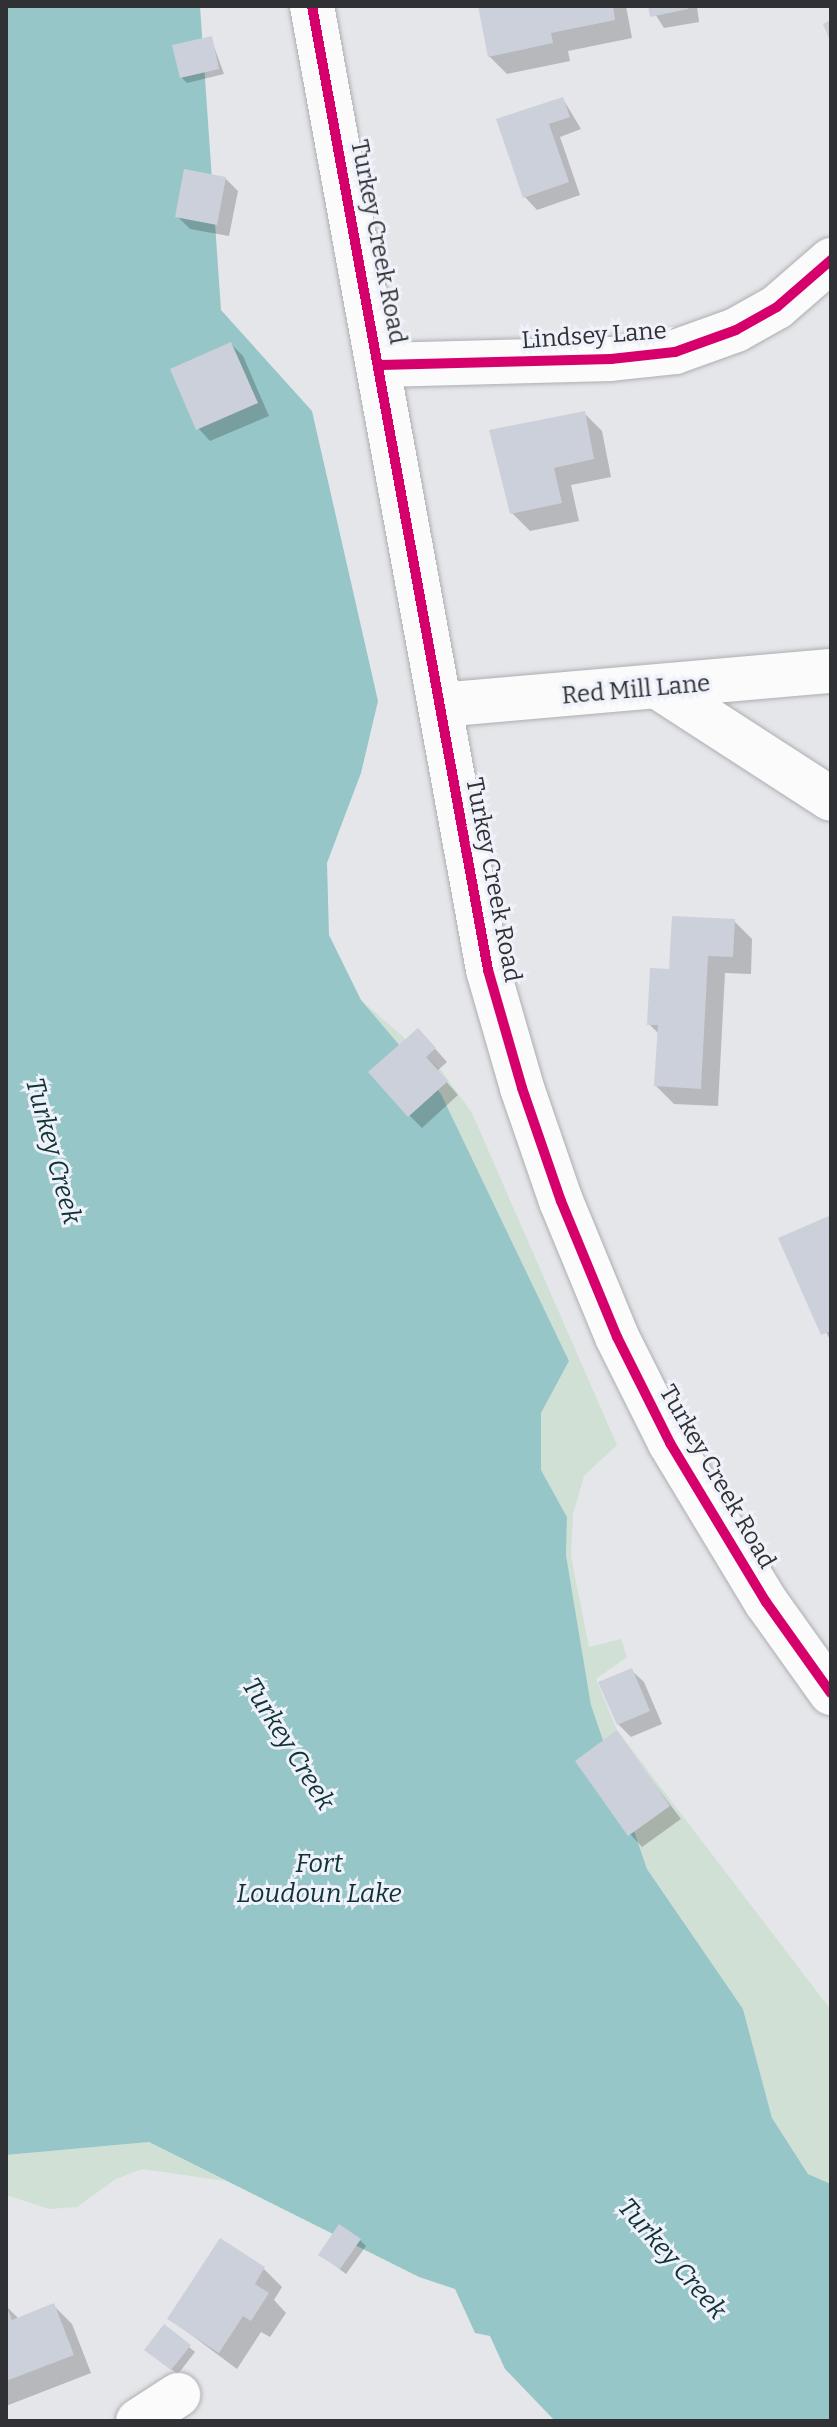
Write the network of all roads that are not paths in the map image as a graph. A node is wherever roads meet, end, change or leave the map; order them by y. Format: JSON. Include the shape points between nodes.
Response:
{"nodes":[{"id":1,"x":312,"y":6,"type":"edge"},
{"id":2,"x":831,"y":260,"type":"edge"},
{"id":3,"x":381,"y":365,"type":"junction"},
{"id":4,"x":831,"y":671,"type":"edge"},
{"id":5,"x":661,"y":689,"type":"junction"},
{"id":6,"x":440,"y":705,"type":"junction"},
{"id":7,"x":831,"y":799,"type":"edge"},
{"id":8,"x":831,"y":1693,"type":"edge"},
{"id":9,"x":178,"y":2395,"type":"dead end"},
{"id":10,"x":138,"y":2421,"type":"edge"}],
"edges":[{"from":1,"to":3,"type":"street","name":"Turkey Creek Road"},
{"from":2,"to":3,"type":"street","name":"Lindsey Lane","via":[[777,307],[736,330],[675,352],[611,359]]},
{"from":3,"to":6,"type":"street","name":"Turkey Creek Road"},
{"from":4,"to":5,"type":"street","name":"Red Mill Lane"},
{"from":5,"to":6,"type":"street","name":"Red Mill Lane"},
{"from":5,"to":7,"type":"street"},
{"from":6,"to":8,"type":"street","name":"Turkey Creek Road","via":[[488,970],[561,1201],[617,1337],[670,1443],[766,1602]]},
{"from":9,"to":10,"type":"street"}]}
